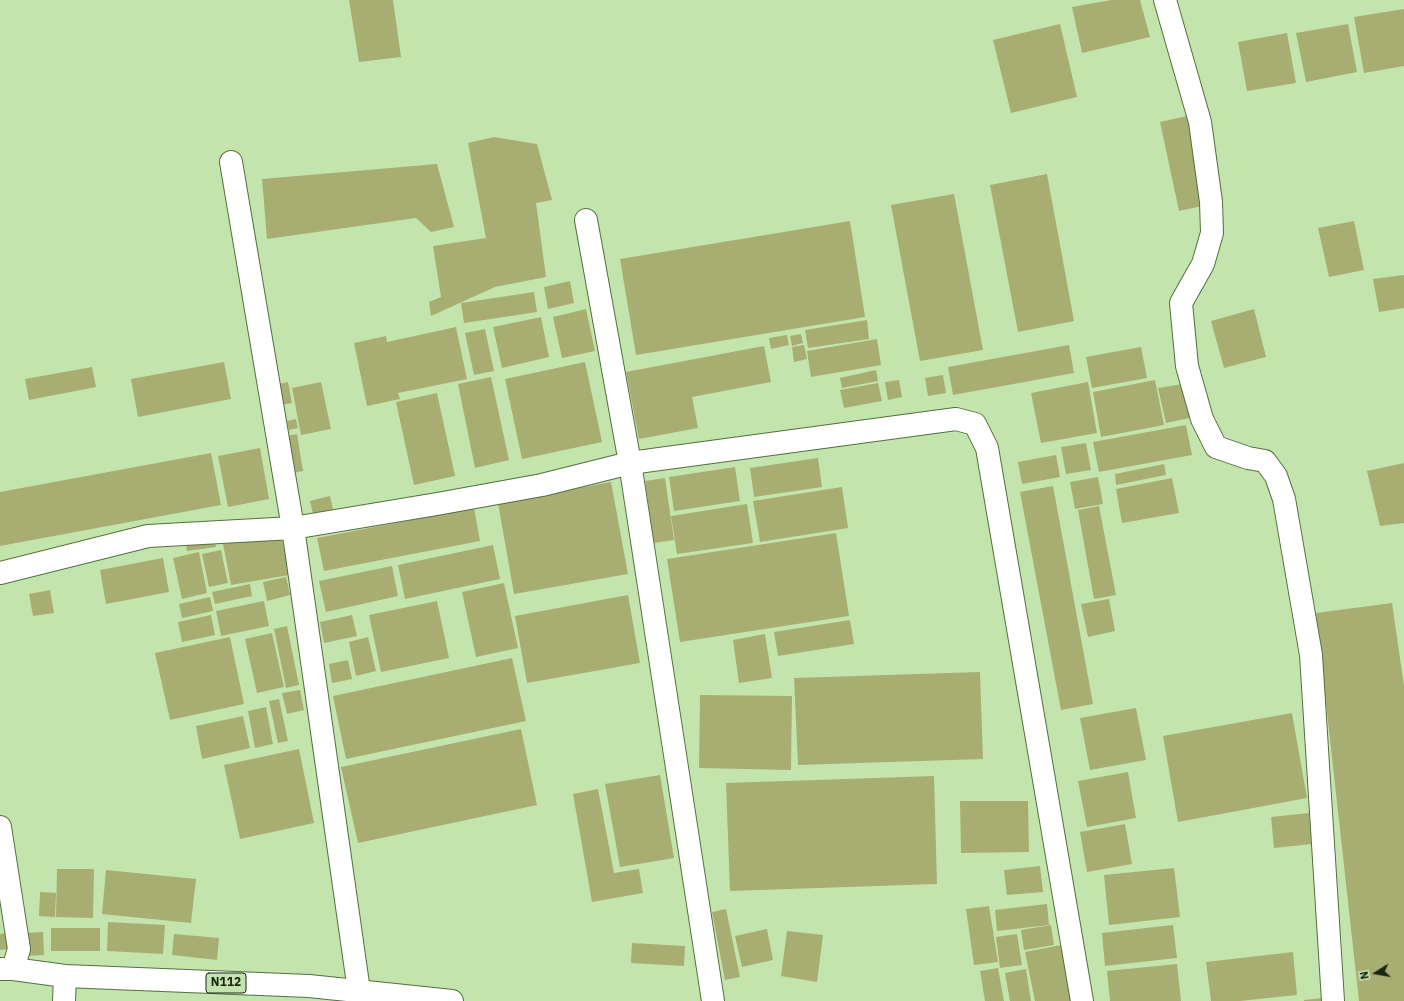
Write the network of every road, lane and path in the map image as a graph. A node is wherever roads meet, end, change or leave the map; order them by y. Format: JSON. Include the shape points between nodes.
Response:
{"nodes":[{"id":1,"x":1165,"y":0,"type":"edge"},
{"id":2,"x":231,"y":162,"type":"dead end"},
{"id":3,"x":586,"y":220,"type":"dead end"},
{"id":4,"x":630,"y":463,"type":"junction"},
{"id":5,"x":293,"y":528,"type":"junction"},
{"id":6,"x":0,"y":573,"type":"edge"},
{"id":7,"x":0,"y":827,"type":"edge"},
{"id":8,"x":6,"y":969,"type":"edge"},
{"id":9,"x":65,"y":976,"type":"junction"},
{"id":10,"x":359,"y":991,"type":"junction"},
{"id":11,"x":64,"y":1001,"type":"edge"},
{"id":12,"x":452,"y":1001,"type":"edge"},
{"id":13,"x":713,"y":1001,"type":"edge"},
{"id":14,"x":1082,"y":1001,"type":"edge"},
{"id":15,"x":1333,"y":1001,"type":"edge"}],
"edges":[{"from":1,"to":15,"type":"main road","via":[[1200,122],[1211,202],[1212,233],[1203,264],[1181,303],[1187,366],[1202,419],[1216,447],[1265,461],[1276,476],[1284,499],[1311,655]]},
{"from":2,"to":5,"type":"main road"},
{"from":3,"to":4,"type":"main road"},
{"from":4,"to":5,"type":"main road","via":[[542,485]]},
{"from":4,"to":13,"type":"main road"},
{"from":4,"to":14,"type":"main road","via":[[956,419],[975,424],[987,448]]},
{"from":5,"to":6,"type":"main road","via":[[148,536]]},
{"from":5,"to":10,"type":"main road"},
{"from":7,"to":8,"type":"main road","via":[[20,949]]},
{"from":8,"to":9,"type":"main road","number":"N112"},
{"from":9,"to":10,"type":"main road","number":"N112","via":[[309,986]]},
{"from":9,"to":11,"type":"main road"},
{"from":10,"to":12,"type":"main road","number":"N112"}]}
